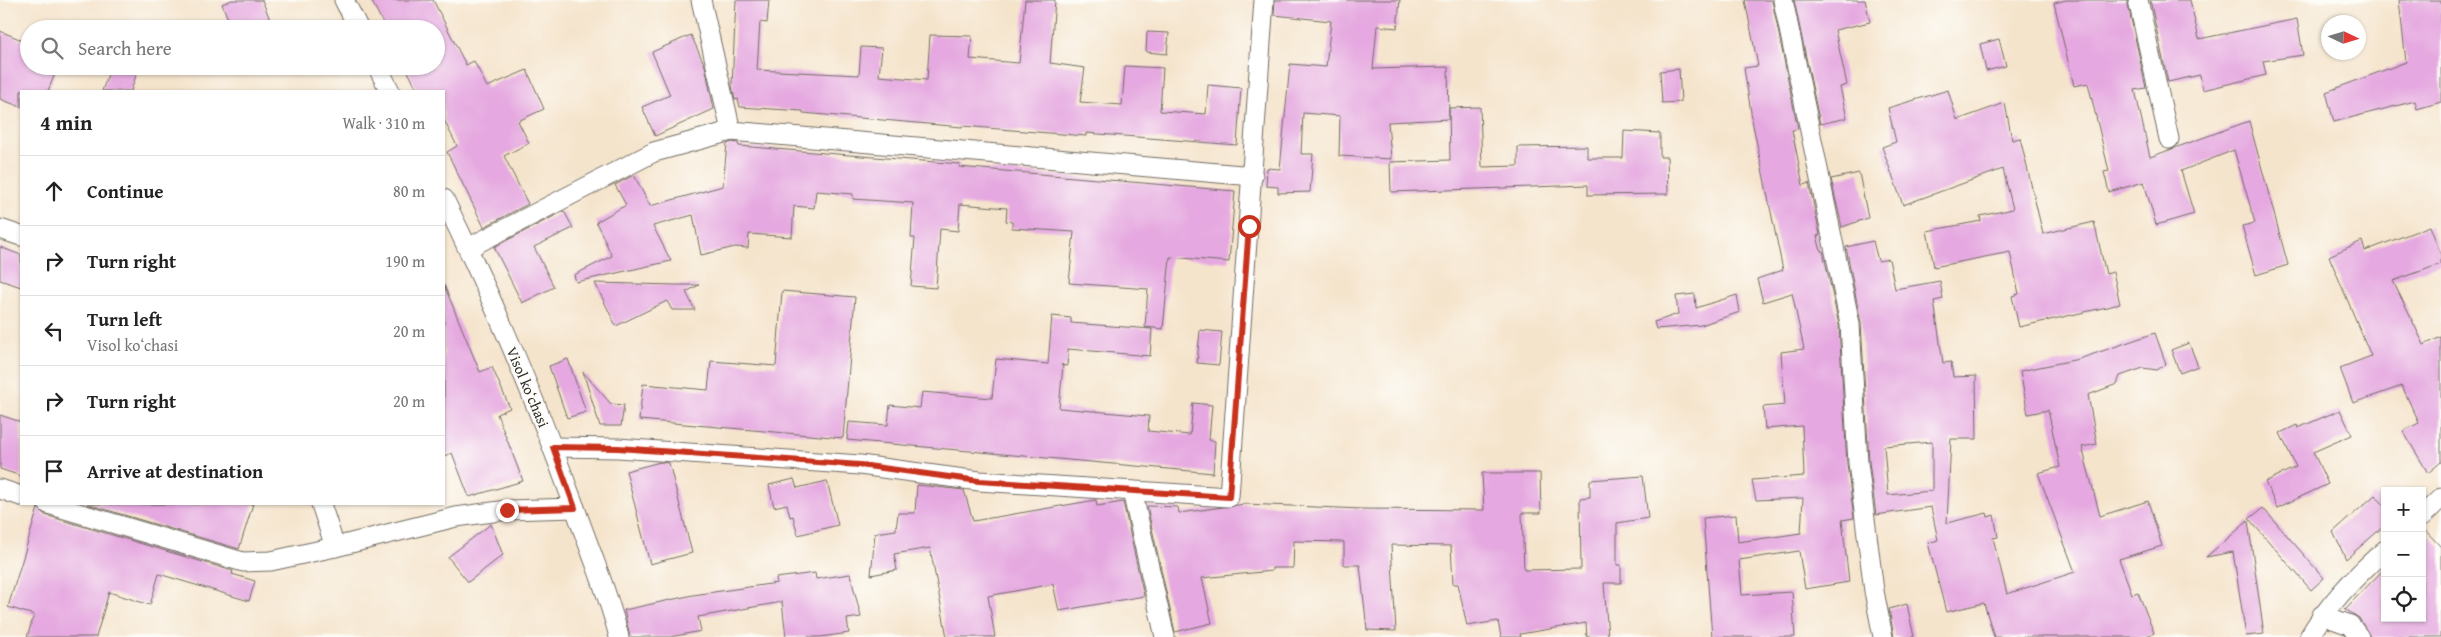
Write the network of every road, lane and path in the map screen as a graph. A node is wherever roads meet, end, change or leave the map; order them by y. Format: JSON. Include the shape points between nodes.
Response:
{"nodes":[{"id":1,"x":344,"y":0,"type":"edge"},
{"id":2,"x":701,"y":0,"type":"edge"},
{"id":3,"x":1264,"y":0,"type":"edge"},
{"id":4,"x":1783,"y":0,"type":"edge"},
{"id":5,"x":2138,"y":0,"type":"edge"},
{"id":6,"x":354,"y":20,"type":"edge"},
{"id":7,"x":382,"y":75,"type":"edge"},
{"id":8,"x":390,"y":90,"type":"edge"},
{"id":9,"x":731,"y":131,"type":"junction"},
{"id":10,"x":2169,"y":139,"type":"dead end"},
{"id":11,"x":1253,"y":176,"type":"junction"},
{"id":12,"x":445,"y":202,"type":"edge"},
{"id":13,"x":0,"y":229,"type":"edge"},
{"id":14,"x":20,"y":236,"type":"edge"},
{"id":15,"x":468,"y":248,"type":"junction"},
{"id":16,"x":553,"y":447,"type":"junction"},
{"id":17,"x":0,"y":489,"type":"edge"},
{"id":18,"x":1132,"y":491,"type":"junction"},
{"id":19,"x":20,"y":496,"type":"edge"},
{"id":20,"x":2441,"y":498,"type":"edge"},
{"id":21,"x":51,"y":505,"type":"edge"},
{"id":22,"x":321,"y":505,"type":"edge"},
{"id":23,"x":575,"y":508,"type":"junction"},
{"id":24,"x":2426,"y":512,"type":"edge"},
{"id":25,"x":335,"y":547,"type":"junction"},
{"id":26,"x":2381,"y":553,"type":"edge"},
{"id":27,"x":2322,"y":615,"type":"junction"},
{"id":28,"x":619,"y":637,"type":"edge"},
{"id":29,"x":1166,"y":637,"type":"edge"},
{"id":30,"x":1884,"y":637,"type":"edge"},
{"id":31,"x":2309,"y":637,"type":"edge"},
{"id":32,"x":2359,"y":637,"type":"edge"}],
"edges":[{"from":1,"to":6,"type":"street"},
{"from":2,"to":9,"type":"street"},
{"from":3,"to":11,"type":"street"},
{"from":4,"to":30,"type":"street","via":[[1850,324],[1858,463],[1874,591]]},
{"from":5,"to":10,"type":"street"},
{"from":7,"to":8,"type":"street"},
{"from":9,"to":11,"type":"street"},
{"from":9,"to":15,"type":"street","via":[[654,152]]},
{"from":11,"to":18,"type":"street","via":[[1229,497]]},
{"from":12,"to":15,"type":"street","name":"Visol koʻchasi"},
{"from":13,"to":14,"type":"street"},
{"from":15,"to":16,"type":"street","name":"Visol koʻchasi"},
{"from":16,"to":18,"type":"street","via":[[618,448],[860,465],[979,481]]},
{"from":16,"to":23,"type":"street","name":"Visol koʻchasi"},
{"from":17,"to":19,"type":"street"},
{"from":18,"to":29,"type":"street"},
{"from":20,"to":24,"type":"street"},
{"from":21,"to":25,"type":"street","via":[[244,562],[272,561]]},
{"from":22,"to":25,"type":"street"},
{"from":23,"to":25,"type":"street","via":[[507,510],[456,517]]},
{"from":23,"to":28,"type":"street","name":"Visol koʻchasi","via":[[611,604]]},
{"from":26,"to":27,"type":"street","via":[[2354,576]]},
{"from":27,"to":31,"type":"street"},
{"from":27,"to":32,"type":"street","via":[[2350,625]]}]}
